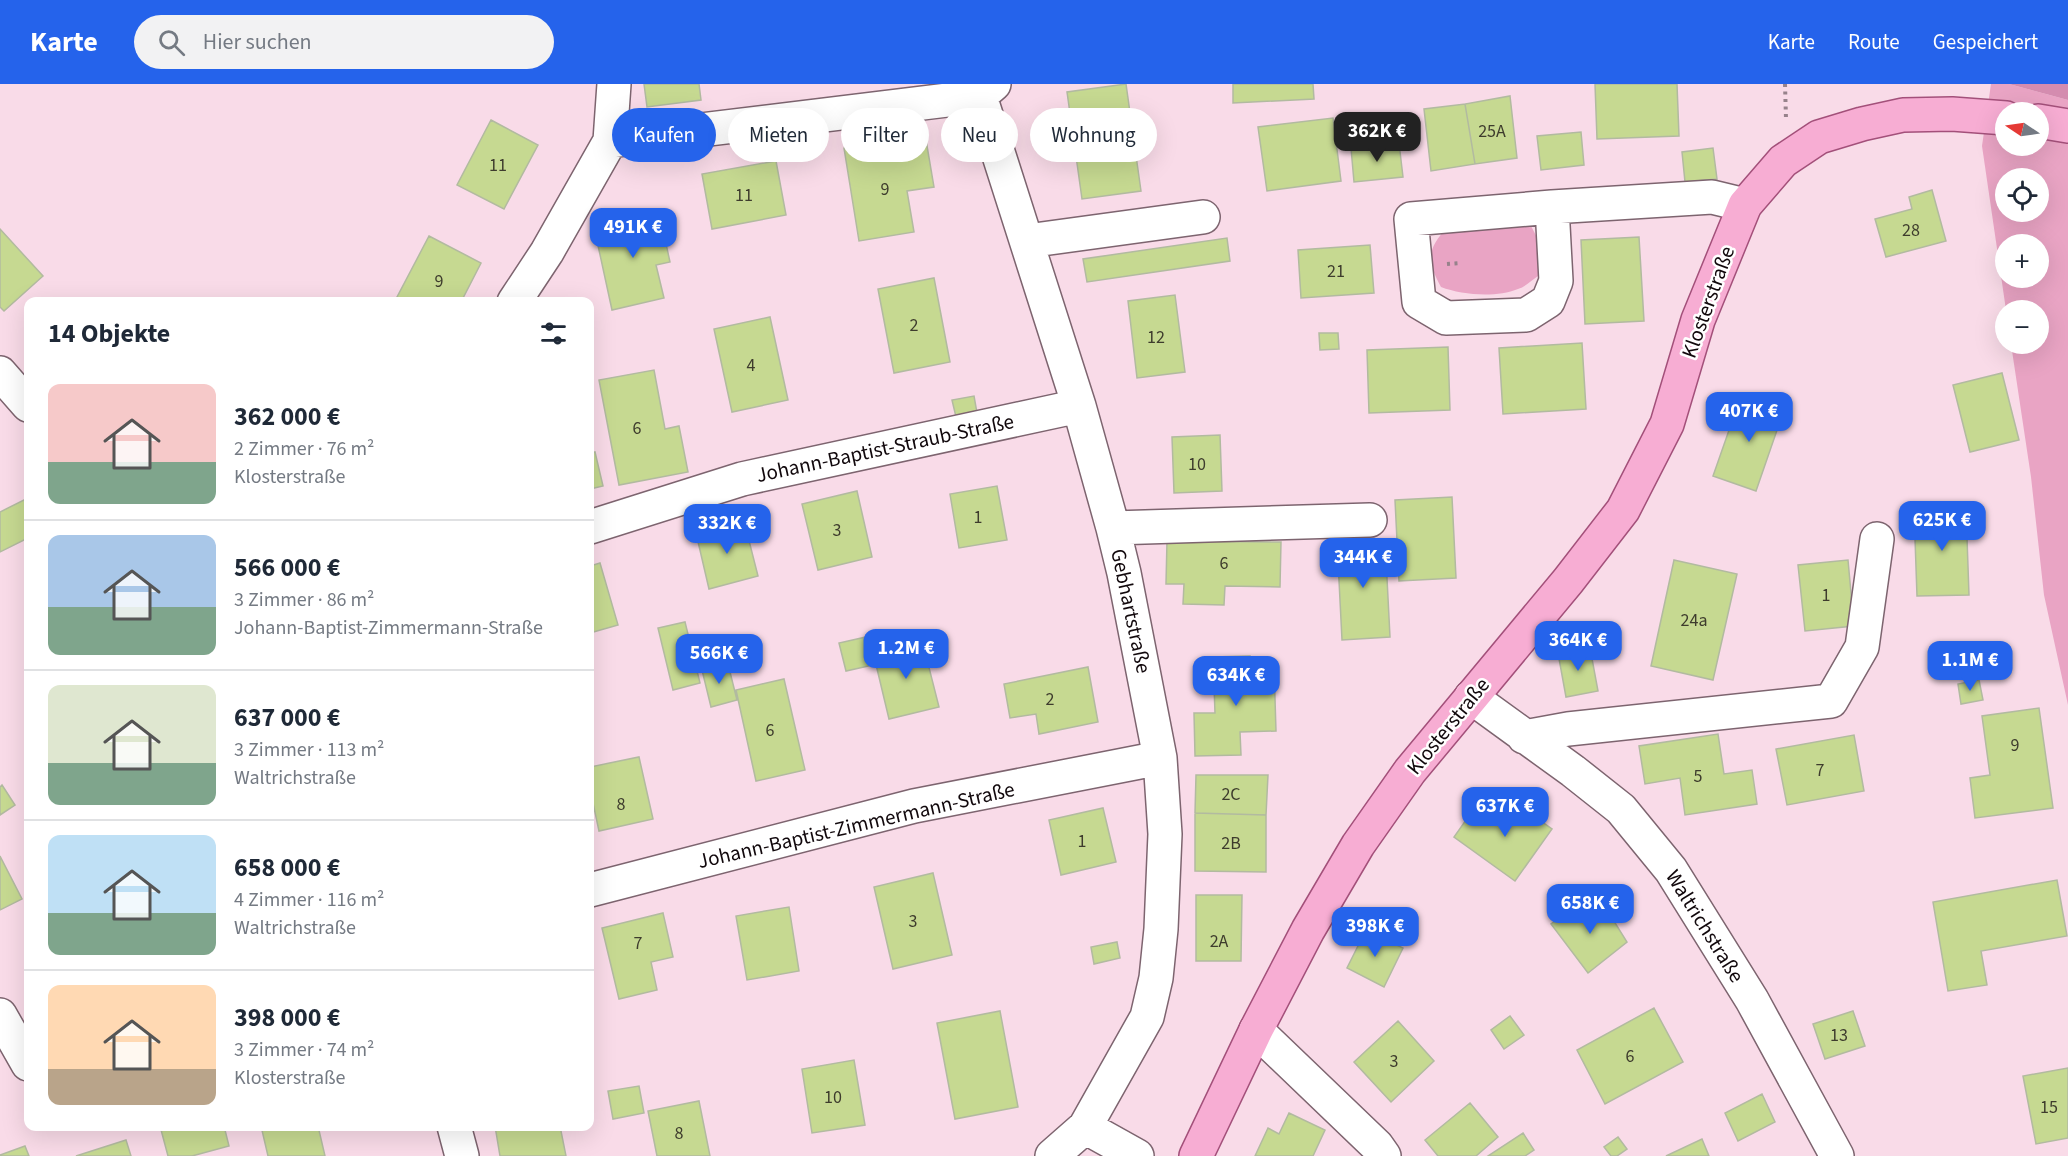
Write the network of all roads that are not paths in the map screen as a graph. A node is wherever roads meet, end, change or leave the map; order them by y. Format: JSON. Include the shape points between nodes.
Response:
{"nodes":[{"id":1,"x":614,"y":84,"type":"edge"},
{"id":2,"x":987,"y":90,"type":"edge"},
{"id":3,"x":1995,"y":117,"type":"edge"},
{"id":4,"x":2049,"y":123,"type":"edge"},
{"id":5,"x":2068,"y":126,"type":"edge"},
{"id":6,"x":610,"y":141,"type":"junction"},
{"id":7,"x":1745,"y":205,"type":"junction"},
{"id":8,"x":1552,"y":207,"type":"junction"},
{"id":9,"x":1203,"y":217,"type":"dead end"},
{"id":10,"x":1026,"y":241,"type":"junction"},
{"id":11,"x":517,"y":297,"type":"edge"},
{"id":12,"x":0,"y":373,"type":"edge"},
{"id":13,"x":24,"y":400,"type":"edge"},
{"id":14,"x":1079,"y":406,"type":"junction"},
{"id":15,"x":1370,"y":520,"type":"dead end"},
{"id":16,"x":594,"y":526,"type":"edge"},
{"id":17,"x":1113,"y":528,"type":"junction"},
{"id":18,"x":1877,"y":539,"type":"dead end"},
{"id":19,"x":1471,"y":697,"type":"junction"},
{"id":20,"x":1524,"y":737,"type":"junction"},
{"id":21,"x":1160,"y":758,"type":"junction"},
{"id":22,"x":594,"y":889,"type":"edge"},
{"id":23,"x":0,"y":1015,"type":"edge"},
{"id":24,"x":1256,"y":1030,"type":"junction"},
{"id":25,"x":24,"y":1058,"type":"edge"},
{"id":26,"x":1085,"y":1127,"type":"junction"},
{"id":27,"x":455,"y":1131,"type":"edge"},
{"id":28,"x":462,"y":1156,"type":"edge"},
{"id":29,"x":1052,"y":1156,"type":"edge"},
{"id":30,"x":1137,"y":1156,"type":"edge"},
{"id":31,"x":1196,"y":1156,"type":"edge"},
{"id":32,"x":1384,"y":1156,"type":"edge"},
{"id":33,"x":1838,"y":1156,"type":"edge"}],
"edges":[{"from":1,"to":6,"type":"street"},
{"from":2,"to":6,"type":"street"},
{"from":2,"to":10,"type":"street","name":"Gebhartstraße"},
{"from":3,"to":7,"type":"main road","name":"Klosterstraße","via":[[1903,115],[1819,137],[1783,161]]},
{"from":4,"to":5,"type":"main road"},
{"from":6,"to":11,"type":"street"},
{"from":7,"to":8,"type":"street","via":[[1712,197]]},
{"from":7,"to":19,"type":"main road","name":"Klosterstraße","via":[[1698,320],[1667,424],[1623,510]]},
{"from":8,"to":8,"type":"street","via":[[1556,281],[1548,301],[1527,315],[1446,318],[1419,302],[1412,219]]},
{"from":9,"to":10,"type":"street"},
{"from":10,"to":14,"type":"street","name":"Gebhartstraße"},
{"from":12,"to":13,"type":"street"},
{"from":14,"to":16,"type":"street","name":"Johann-Baptist-Straub-Straße","via":[[742,479]]},
{"from":14,"to":17,"type":"street","name":"Gebhartstraße"},
{"from":15,"to":17,"type":"street"},
{"from":17,"to":21,"type":"street","name":"Gebhartstraße"},
{"from":18,"to":20,"type":"street","via":[[1862,647],[1831,701]]},
{"from":19,"to":20,"type":"street","name":"Waltrichstraße"},
{"from":19,"to":24,"type":"main road","name":"Klosterstraße","via":[[1410,771],[1358,845]]},
{"from":20,"to":33,"type":"street","name":"Waltrichstraße","via":[[1621,809],[1671,870],[1752,1000]]},
{"from":21,"to":22,"type":"street","name":"Johann-Baptist-Zimmermann-Straße","via":[[914,806]]},
{"from":21,"to":26,"type":"street","name":"Gebhartstraße","via":[[1165,834],[1156,978],[1147,1017]]},
{"from":23,"to":25,"type":"street"},
{"from":24,"to":31,"type":"main road","name":"Klosterstraße"},
{"from":24,"to":32,"type":"street"},
{"from":26,"to":29,"type":"street","name":"Gebhartstraße"},
{"from":26,"to":30,"type":"street"},
{"from":27,"to":28,"type":"street"}]}
